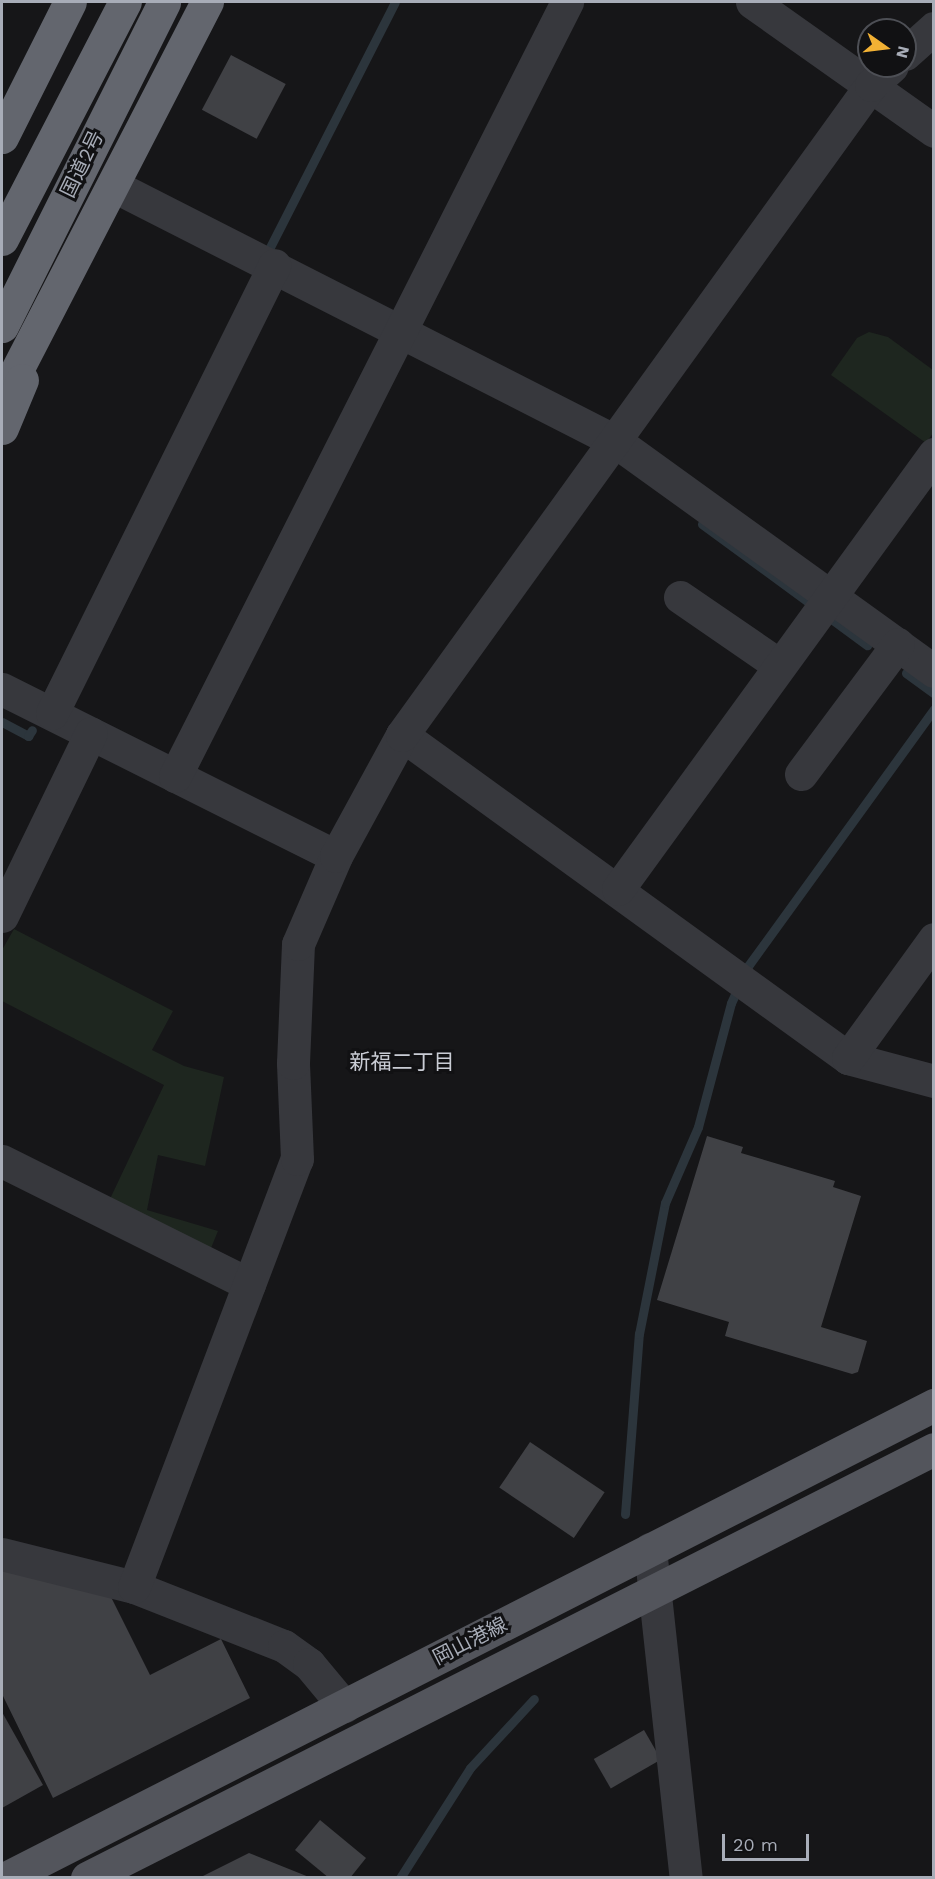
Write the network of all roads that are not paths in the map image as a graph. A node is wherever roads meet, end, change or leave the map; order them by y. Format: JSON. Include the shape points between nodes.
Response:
{"nodes":[{"id":1,"x":70,"y":2,"type":"edge"},
{"id":2,"x":125,"y":2,"type":"edge"},
{"id":3,"x":164,"y":2,"type":"edge"},
{"id":4,"x":207,"y":2,"type":"edge"},
{"id":5,"x":567,"y":2,"type":"edge"},
{"id":6,"x":752,"y":2,"type":"edge"},
{"id":7,"x":933,"y":28,"type":"edge"},
{"id":8,"x":917,"y":43,"type":"edge"},
{"id":9,"x":857,"y":62,"type":"edge"},
{"id":10,"x":880,"y":78,"type":"edge"},
{"id":11,"x":883,"y":78,"type":"edge"},
{"id":12,"x":5,"y":120,"type":"edge"},
{"id":13,"x":933,"y":131,"type":"edge"},
{"id":14,"x":39,"y":167,"type":"junction"},
{"id":15,"x":114,"y":186,"type":"junction"},
{"id":16,"x":2,"y":201,"type":"edge"},
{"id":17,"x":2,"y":239,"type":"edge"},
{"id":18,"x":267,"y":270,"type":"junction"},
{"id":19,"x":49,"y":315,"type":"junction"},
{"id":20,"x":2,"y":326,"type":"edge"},
{"id":21,"x":399,"y":328,"type":"junction"},
{"id":22,"x":2,"y":399,"type":"edge"},
{"id":23,"x":2,"y":428,"type":"edge"},
{"id":24,"x":615,"y":441,"type":"junction"},
{"id":25,"x":933,"y":454,"type":"edge"},
{"id":26,"x":680,"y":597,"type":"dead end"},
{"id":27,"x":825,"y":605,"type":"junction"},
{"id":28,"x":898,"y":644,"type":"junction"},
{"id":29,"x":779,"y":664,"type":"junction"},
{"id":30,"x":933,"y":671,"type":"edge"},
{"id":31,"x":2,"y":689,"type":"edge"},
{"id":32,"x":52,"y":713,"type":"junction"},
{"id":33,"x":92,"y":733,"type":"junction"},
{"id":34,"x":402,"y":735,"type":"junction"},
{"id":35,"x":801,"y":774,"type":"dead end"},
{"id":36,"x":175,"y":776,"type":"junction"},
{"id":37,"x":336,"y":856,"type":"junction"},
{"id":38,"x":618,"y":888,"type":"junction"},
{"id":39,"x":2,"y":916,"type":"edge"},
{"id":40,"x":933,"y":939,"type":"edge"},
{"id":41,"x":848,"y":1058,"type":"junction"},
{"id":42,"x":933,"y":1081,"type":"edge"},
{"id":43,"x":2,"y":1161,"type":"edge"},
{"id":44,"x":249,"y":1284,"type":"junction"},
{"id":45,"x":933,"y":1405,"type":"edge"},
{"id":46,"x":933,"y":1449,"type":"edge"},
{"id":47,"x":650,"y":1549,"type":"junction"},
{"id":48,"x":2,"y":1554,"type":"edge"},
{"id":49,"x":134,"y":1587,"type":"junction"},
{"id":50,"x":652,"y":1591,"type":"junction"},
{"id":51,"x":344,"y":1706,"type":"junction"},
{"id":52,"x":6,"y":1878,"type":"edge"},
{"id":53,"x":87,"y":1878,"type":"edge"},
{"id":54,"x":686,"y":1878,"type":"edge"}],
"edges":[{"from":1,"to":12,"type":"highway"},
{"from":2,"to":14,"type":"highway","name":"国道2号"},
{"from":3,"to":20,"type":"highway","name":"国道2号"},
{"from":4,"to":15,"type":"highway"},
{"from":5,"to":21,"type":"street"},
{"from":6,"to":9,"type":"street"},
{"from":7,"to":8,"type":"street"},
{"from":10,"to":24,"type":"street"},
{"from":11,"to":13,"type":"street"},
{"from":14,"to":16,"type":"highway"},
{"from":14,"to":17,"type":"highway","name":"国道2号"},
{"from":15,"to":18,"type":"street"},
{"from":15,"to":19,"type":"highway"},
{"from":18,"to":21,"type":"street"},
{"from":18,"to":32,"type":"street"},
{"from":19,"to":22,"type":"highway"},
{"from":19,"to":23,"type":"highway"},
{"from":21,"to":24,"type":"street"},
{"from":21,"to":36,"type":"street"},
{"from":24,"to":27,"type":"street"},
{"from":24,"to":34,"type":"street"},
{"from":25,"to":27,"type":"street"},
{"from":26,"to":29,"type":"street"},
{"from":27,"to":28,"type":"street"},
{"from":27,"to":29,"type":"street"},
{"from":28,"to":30,"type":"street"},
{"from":28,"to":35,"type":"street"},
{"from":29,"to":38,"type":"street"},
{"from":31,"to":32,"type":"street"},
{"from":32,"to":33,"type":"street"},
{"from":33,"to":36,"type":"street"},
{"from":33,"to":39,"type":"street"},
{"from":34,"to":37,"type":"street"},
{"from":34,"to":38,"type":"street"},
{"from":36,"to":37,"type":"street"},
{"from":37,"to":44,"type":"street","via":[[298,944],[293,1063],[297,1159]]},
{"from":38,"to":41,"type":"street"},
{"from":40,"to":41,"type":"street"},
{"from":41,"to":42,"type":"street"},
{"from":43,"to":44,"type":"street"},
{"from":44,"to":49,"type":"street"},
{"from":45,"to":47,"type":"main road","name":"岡山港線"},
{"from":46,"to":50,"type":"main road","name":"岡山港線"},
{"from":47,"to":50,"type":"street"},
{"from":47,"to":51,"type":"main road","name":"岡山港線"},
{"from":48,"to":49,"type":"street"},
{"from":49,"to":51,"type":"street","via":[[284,1646],[309,1664]]},
{"from":50,"to":53,"type":"main road","name":"岡山港線"},
{"from":50,"to":54,"type":"street"},
{"from":51,"to":52,"type":"main road","name":"岡山港線"}]}
